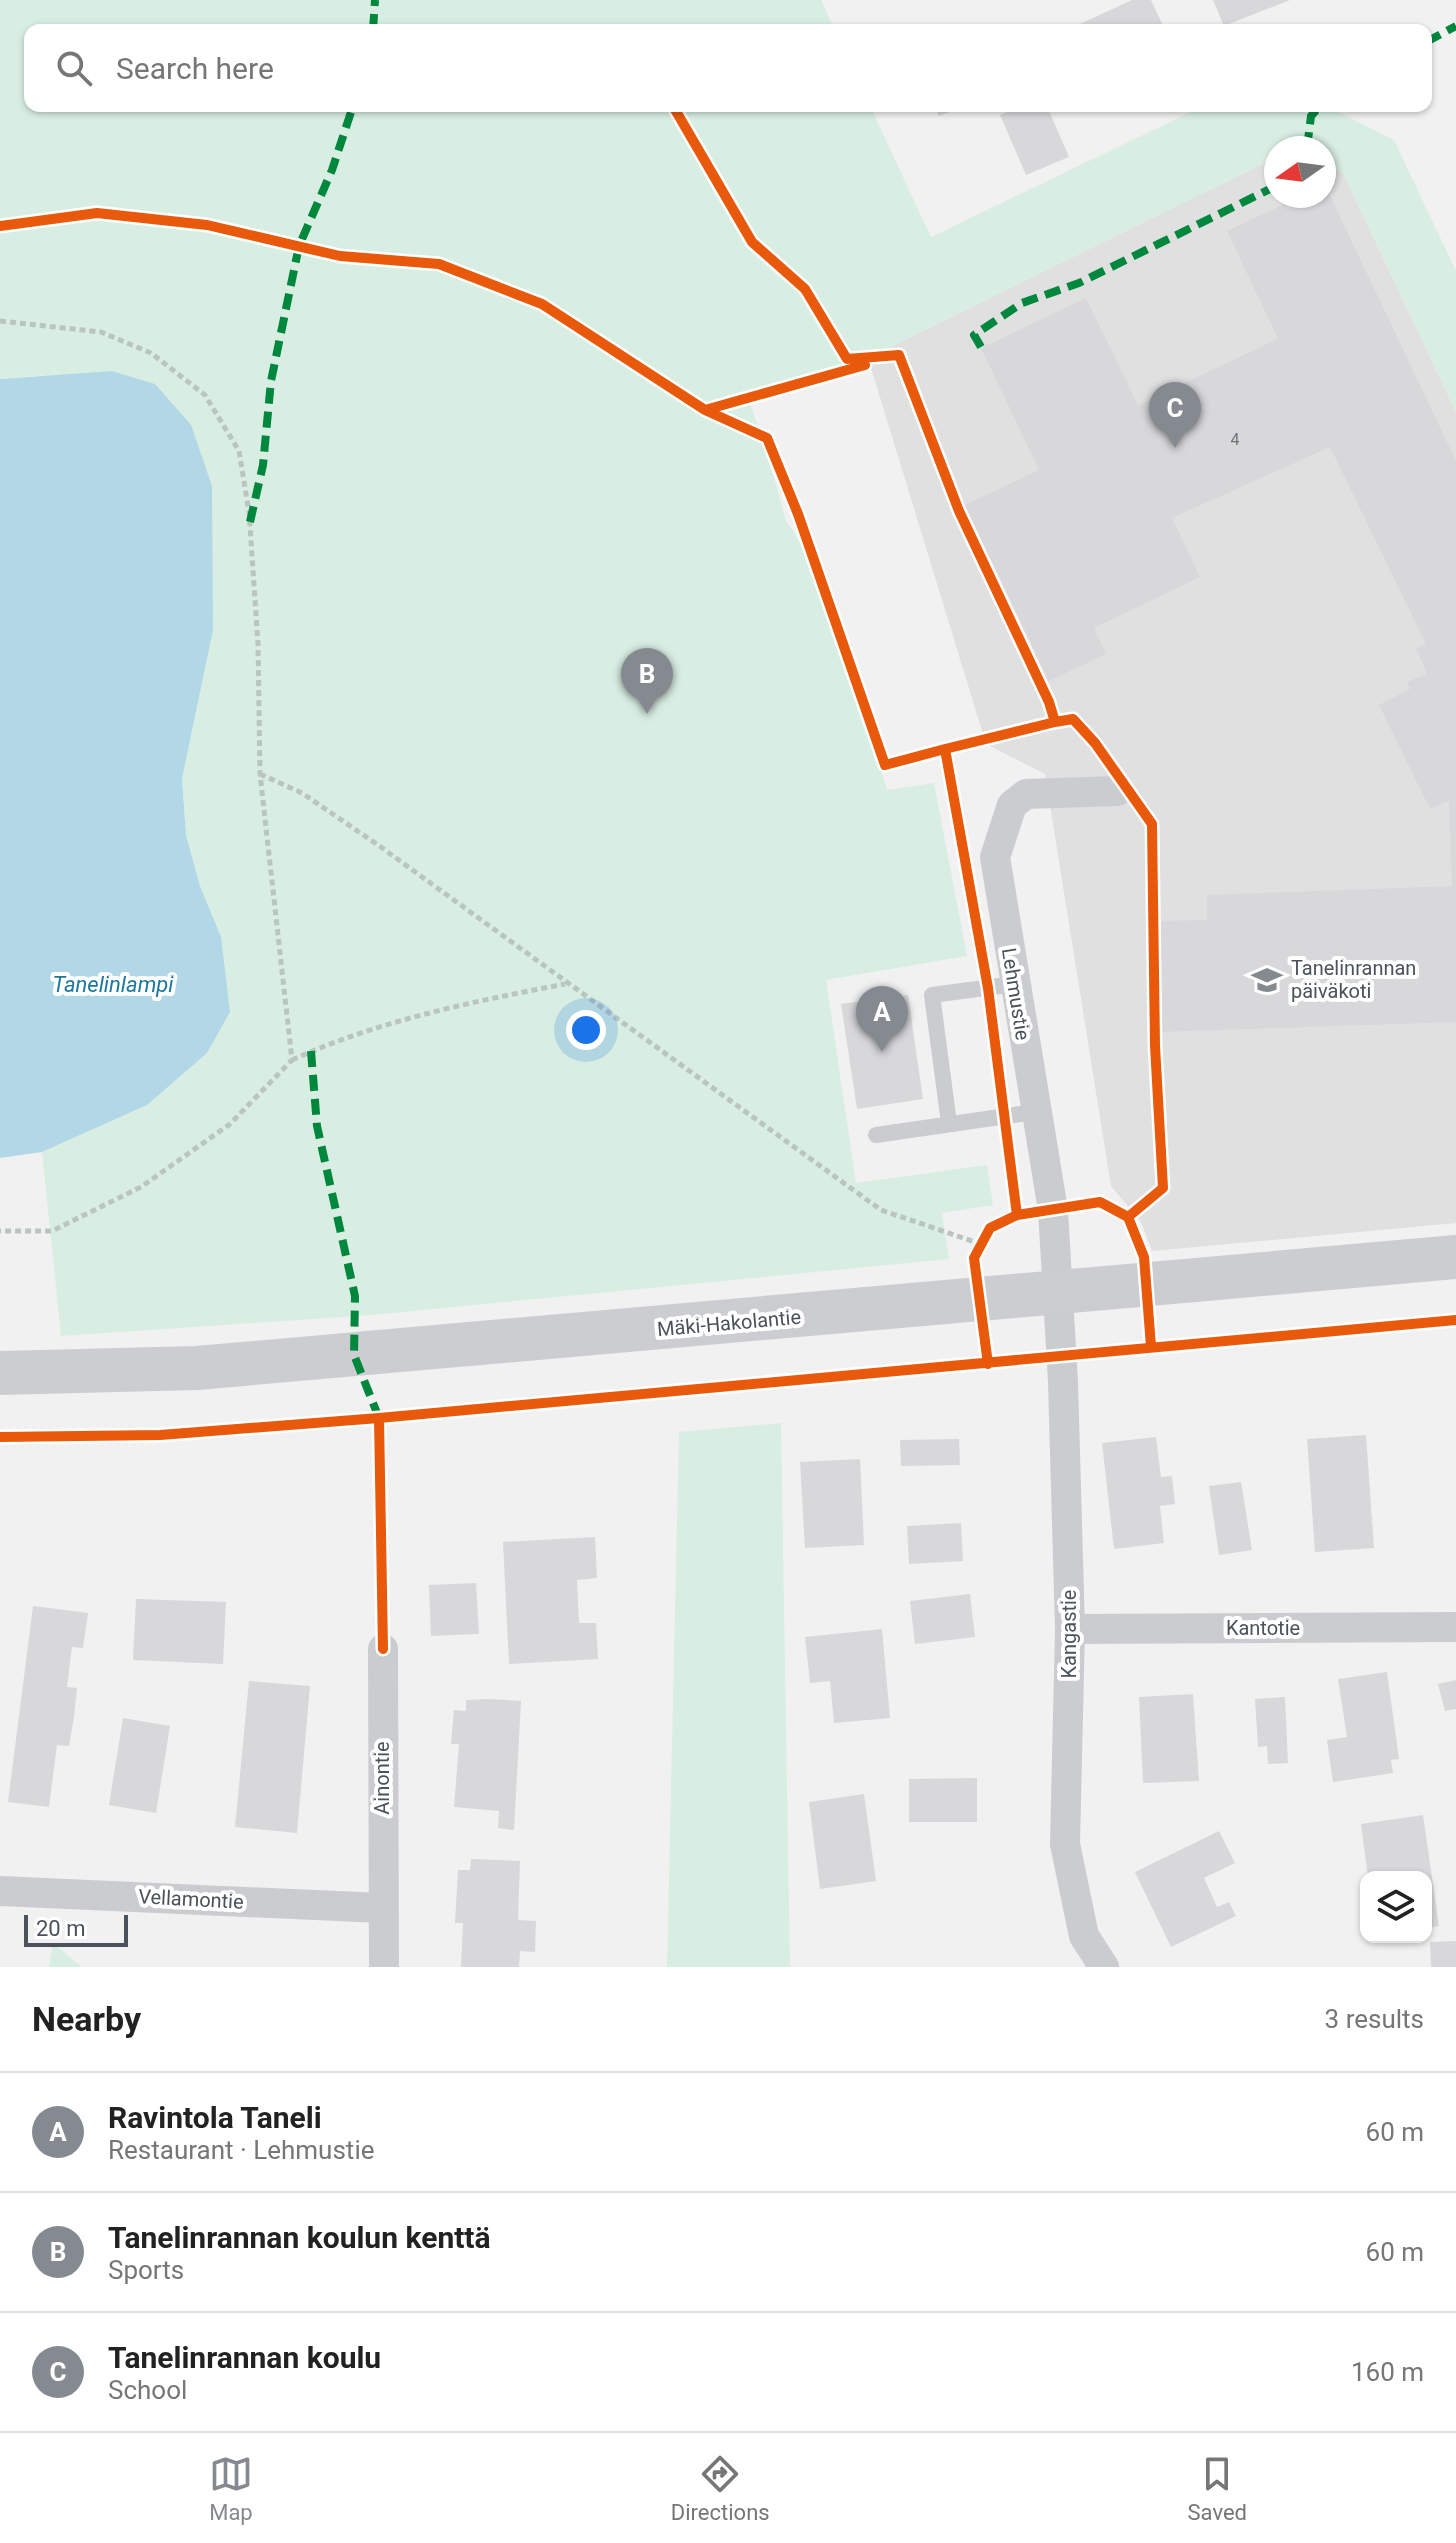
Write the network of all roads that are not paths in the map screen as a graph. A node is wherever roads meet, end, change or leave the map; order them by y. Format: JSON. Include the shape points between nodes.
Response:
{"nodes":[{"id":1,"x":1117,"y":791,"type":"dead end"},
{"id":2,"x":1015,"y":984,"type":"junction"},
{"id":3,"x":1034,"y":1112,"type":"junction"},
{"id":4,"x":949,"y":1123,"type":"junction"},
{"id":5,"x":876,"y":1135,"type":"dead end"},
{"id":6,"x":1456,"y":1257,"type":"edge"},
{"id":7,"x":1058,"y":1293,"type":"junction"},
{"id":8,"x":0,"y":1373,"type":"edge"},
{"id":9,"x":1456,"y":1627,"type":"edge"},
{"id":10,"x":1070,"y":1629,"type":"junction"},
{"id":11,"x":383,"y":1649,"type":"dead end"},
{"id":12,"x":0,"y":1891,"type":"edge"},
{"id":13,"x":382,"y":1908,"type":"junction"},
{"id":14,"x":384,"y":1967,"type":"edge"},
{"id":15,"x":1104,"y":1967,"type":"edge"}],
"edges":[{"from":1,"to":2,"type":"street","name":"Lehmustie","via":[[1026,794],[1012,805],[995,857]]},
{"from":2,"to":3,"type":"street","name":"Lehmustie"},
{"from":2,"to":4,"type":"lane","via":[[932,995]]},
{"from":3,"to":4,"type":"lane"},
{"from":3,"to":7,"type":"street","name":"Lehmustie","via":[[1053,1210]]},
{"from":4,"to":5,"type":"lane"},
{"from":6,"to":7,"type":"street","name":"Mäki-Hakolantie"},
{"from":7,"to":8,"type":"street","name":"Mäki-Hakolantie","via":[[197,1368]]},
{"from":7,"to":10,"type":"street","name":"Kangastie"},
{"from":9,"to":10,"type":"street","name":"Kantotie"},
{"from":10,"to":15,"type":"street","name":"Kangastie","via":[[1065,1844],[1084,1936]]},
{"from":11,"to":13,"type":"street","name":"Ainontie"},
{"from":12,"to":13,"type":"street","name":"Vellamontie"},
{"from":13,"to":14,"type":"street","name":"Ainontie"}]}
